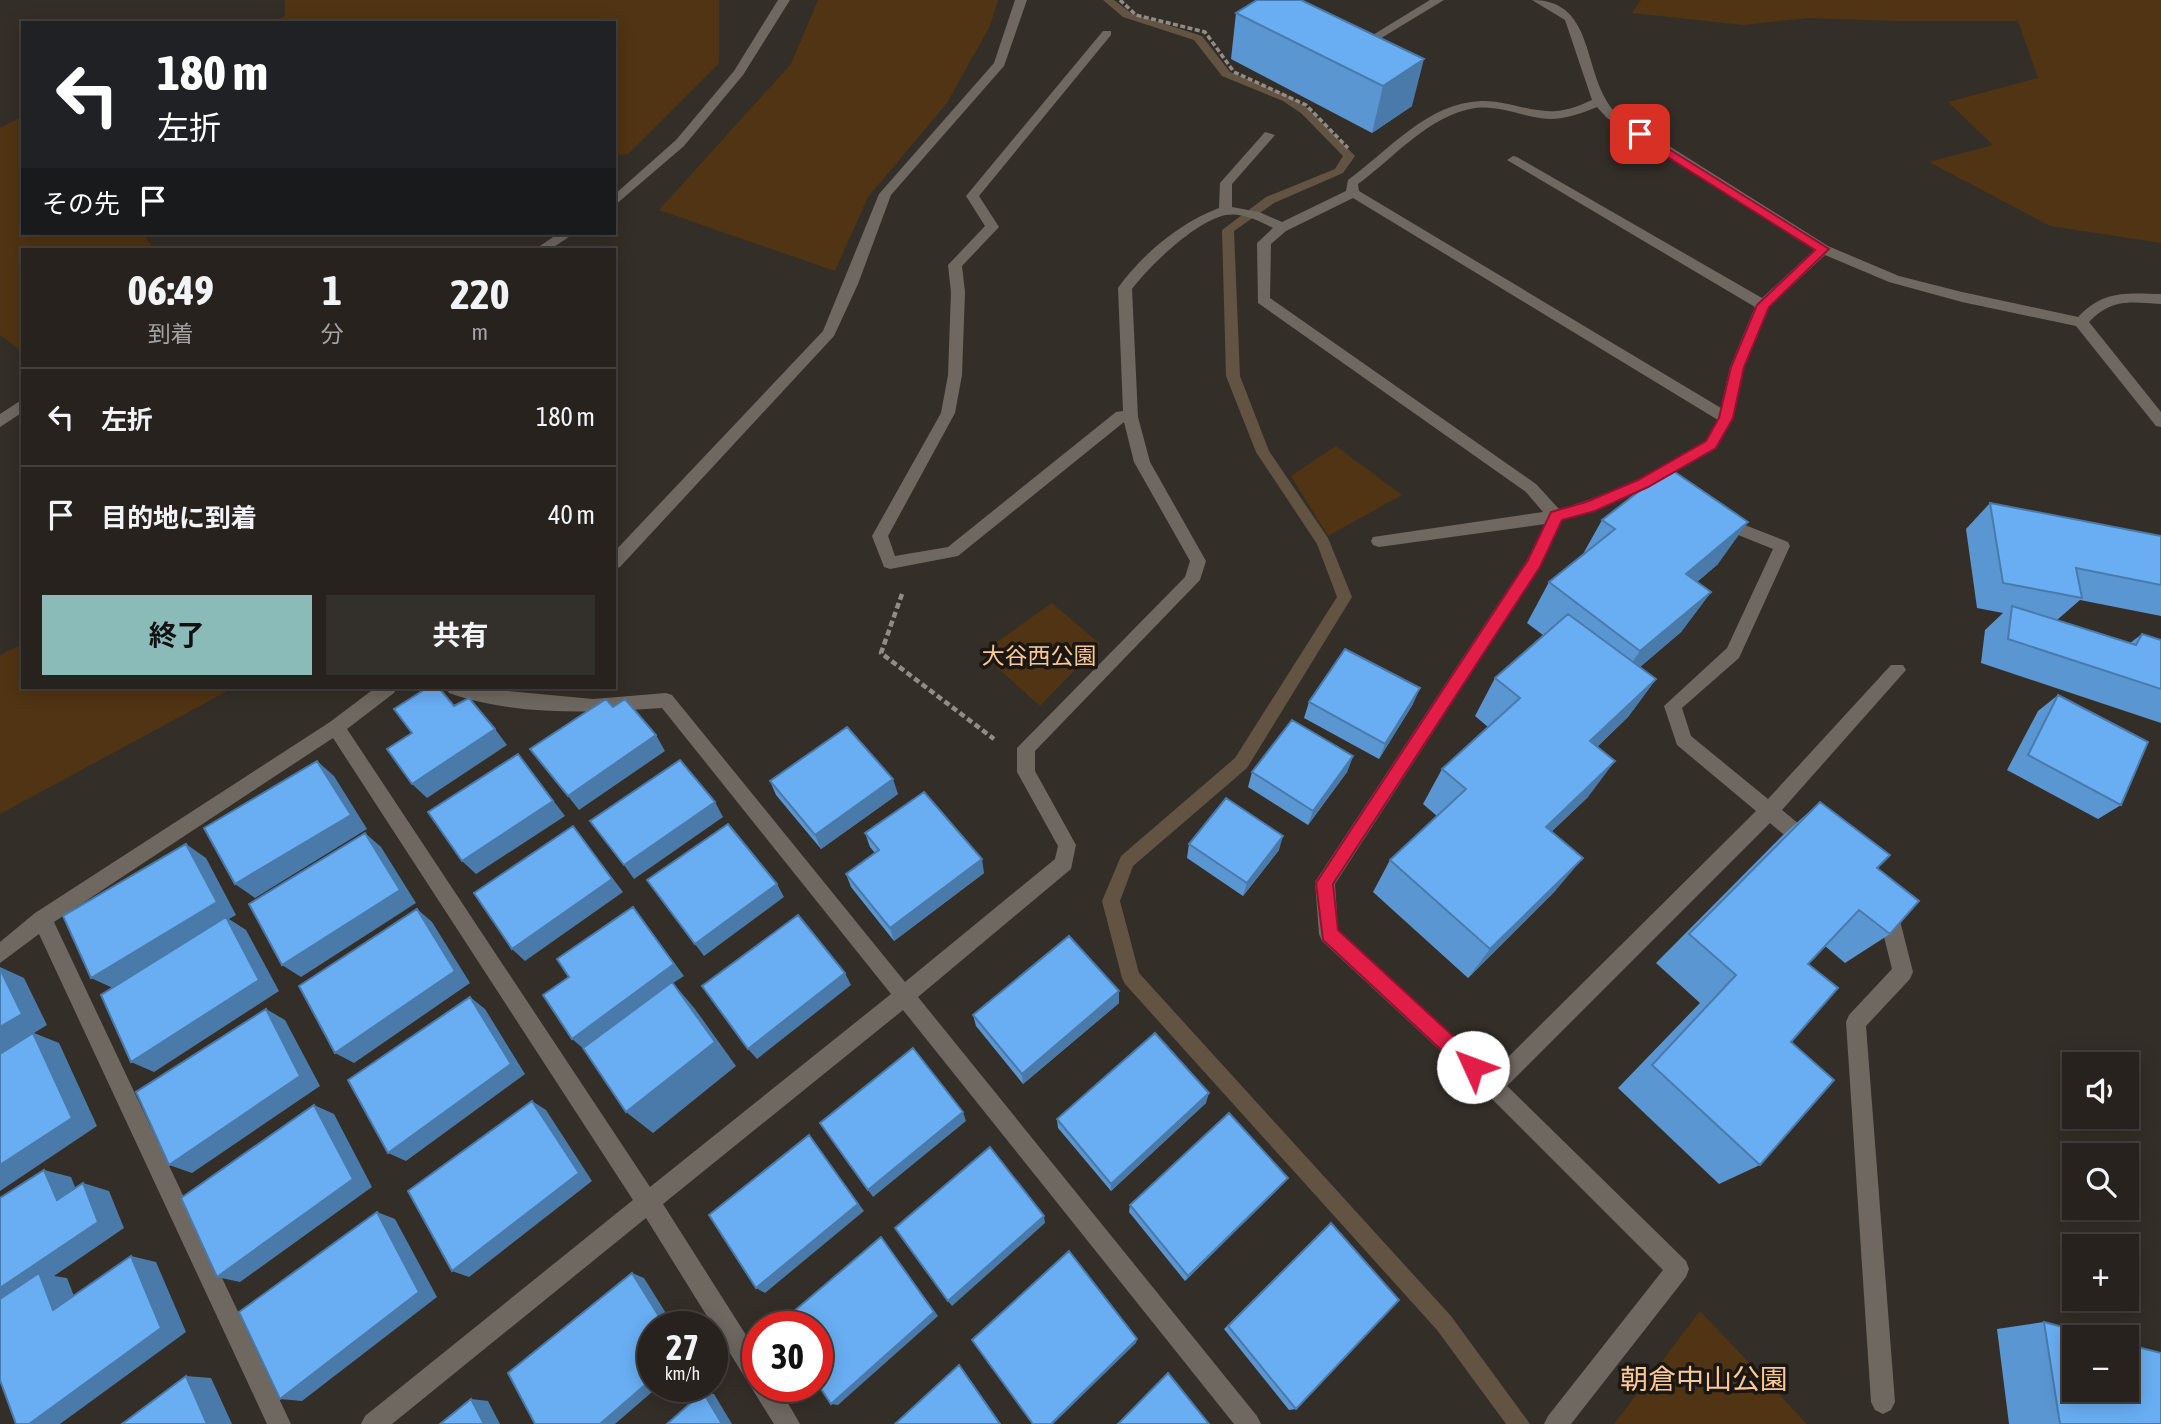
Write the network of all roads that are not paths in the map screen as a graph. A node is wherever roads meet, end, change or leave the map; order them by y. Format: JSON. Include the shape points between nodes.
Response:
{"nodes":[{"id":1,"x":784,"y":0,"type":"edge"},
{"id":2,"x":1021,"y":0,"type":"edge"},
{"id":3,"x":1438,"y":0,"type":"edge"},
{"id":4,"x":1538,"y":0,"type":"edge"},
{"id":5,"x":1107,"y":33,"type":"dead end"},
{"id":6,"x":1369,"y":41,"type":"edge"},
{"id":7,"x":1599,"y":102,"type":"junction"},
{"id":8,"x":1269,"y":135,"type":"dead end"},
{"id":9,"x":1513,"y":160,"type":"dead end"},
{"id":10,"x":1353,"y":193,"type":"junction"},
{"id":11,"x":616,"y":200,"type":"edge"},
{"id":12,"x":1230,"y":211,"type":"junction"},
{"id":13,"x":1281,"y":228,"type":"junction"},
{"id":14,"x":565,"y":235,"type":"edge"},
{"id":15,"x":543,"y":248,"type":"edge"},
{"id":16,"x":1823,"y":249,"type":"junction"},
{"id":17,"x":2161,"y":299,"type":"edge"},
{"id":18,"x":1763,"y":305,"type":"junction"},
{"id":19,"x":2081,"y":322,"type":"junction"},
{"id":20,"x":21,"y":406,"type":"edge"},
{"id":21,"x":1131,"y":417,"type":"junction"},
{"id":22,"x":1726,"y":418,"type":"junction"},
{"id":23,"x":0,"y":422,"type":"edge"},
{"id":24,"x":2161,"y":422,"type":"edge"},
{"id":25,"x":1643,"y":484,"type":"junction"},
{"id":26,"x":1659,"y":496,"type":"edge"},
{"id":27,"x":1556,"y":516,"type":"junction"},
{"id":28,"x":1708,"y":516,"type":"edge"},
{"id":29,"x":1379,"y":541,"type":"dead end"},
{"id":30,"x":616,"y":561,"type":"edge"},
{"id":31,"x":1897,"y":670,"type":"dead end"},
{"id":32,"x":387,"y":689,"type":"edge"},
{"id":33,"x":458,"y":689,"type":"edge"},
{"id":34,"x":336,"y":727,"type":"junction"},
{"id":35,"x":1769,"y":811,"type":"junction"},
{"id":36,"x":1829,"y":860,"type":"edge"},
{"id":37,"x":1869,"y":894,"type":"edge"},
{"id":38,"x":42,"y":919,"type":"junction"},
{"id":39,"x":0,"y":954,"type":"edge"},
{"id":40,"x":904,"y":996,"type":"junction"},
{"id":41,"x":1493,"y":1086,"type":"junction"},
{"id":42,"x":648,"y":1201,"type":"junction"},
{"id":43,"x":742,"y":1351,"type":"edge"},
{"id":44,"x":774,"y":1402,"type":"edge"},
{"id":45,"x":1883,"y":1402,"type":"dead end"},
{"id":46,"x":1561,"y":1418,"type":"edge"},
{"id":47,"x":279,"y":1424,"type":"edge"},
{"id":48,"x":373,"y":1424,"type":"edge"},
{"id":49,"x":788,"y":1424,"type":"edge"},
{"id":50,"x":1249,"y":1424,"type":"edge"}],
"edges":[{"from":1,"to":11,"type":"street","via":[[740,73],[680,143]]},
{"from":2,"to":30,"type":"street","via":[[1000,64],[885,194],[830,333]]},
{"from":3,"to":6,"type":"street"},
{"from":4,"to":7,"type":"street","via":[[1570,18]]},
{"from":5,"to":21,"type":"street","via":[[971,196],[992,227],[955,264],[955,375],[948,413],[880,536],[890,563],[953,552],[1121,416]]},
{"from":7,"to":10,"type":"street","via":[[1549,115],[1503,104],[1472,105],[1444,114],[1352,183]]},
{"from":7,"to":16,"type":"street","via":[[1611,115]]},
{"from":8,"to":12,"type":"street","via":[[1226,183]]},
{"from":9,"to":18,"type":"street"},
{"from":10,"to":13,"type":"street"},
{"from":10,"to":22,"type":"street"},
{"from":12,"to":13,"type":"street","via":[[1267,217]]},
{"from":12,"to":21,"type":"street","via":[[1193,228],[1135,272],[1125,288]]},
{"from":13,"to":27,"type":"street","via":[[1264,243],[1263,300],[1531,488]]},
{"from":14,"to":15,"type":"street"},
{"from":16,"to":18,"type":"street"},
{"from":16,"to":19,"type":"street","via":[[1894,279]]},
{"from":17,"to":19,"type":"street","via":[[2123,297],[2097,304]]},
{"from":18,"to":22,"type":"street","via":[[1737,367]]},
{"from":19,"to":24,"type":"street"},
{"from":20,"to":23,"type":"street"},
{"from":21,"to":40,"type":"street","via":[[1142,462],[1198,561],[1192,580],[1026,748],[1026,772],[1067,845],[1064,863]]},
{"from":22,"to":25,"type":"street","via":[[1711,445]]},
{"from":25,"to":26,"type":"street"},
{"from":25,"to":27,"type":"street"},
{"from":27,"to":29,"type":"street"},
{"from":27,"to":41,"type":"street","via":[[1534,563],[1325,883],[1329,934]]},
{"from":28,"to":35,"type":"street","via":[[1782,546],[1733,653],[1673,706],[1683,740]]},
{"from":31,"to":35,"type":"street"},
{"from":32,"to":34,"type":"street"},
{"from":33,"to":40,"type":"street","via":[[476,695],[593,706],[666,700]]},
{"from":34,"to":38,"type":"street"},
{"from":34,"to":42,"type":"street"},
{"from":35,"to":36,"type":"street"},
{"from":35,"to":41,"type":"street"},
{"from":37,"to":45,"type":"street","via":[[1889,910],[1903,972],[1856,1022]]},
{"from":38,"to":39,"type":"street"},
{"from":38,"to":47,"type":"street"},
{"from":40,"to":42,"type":"street"},
{"from":40,"to":50,"type":"street"},
{"from":41,"to":46,"type":"street","via":[[1678,1269]]},
{"from":42,"to":43,"type":"street"},
{"from":42,"to":48,"type":"street"},
{"from":44,"to":49,"type":"street"}]}
